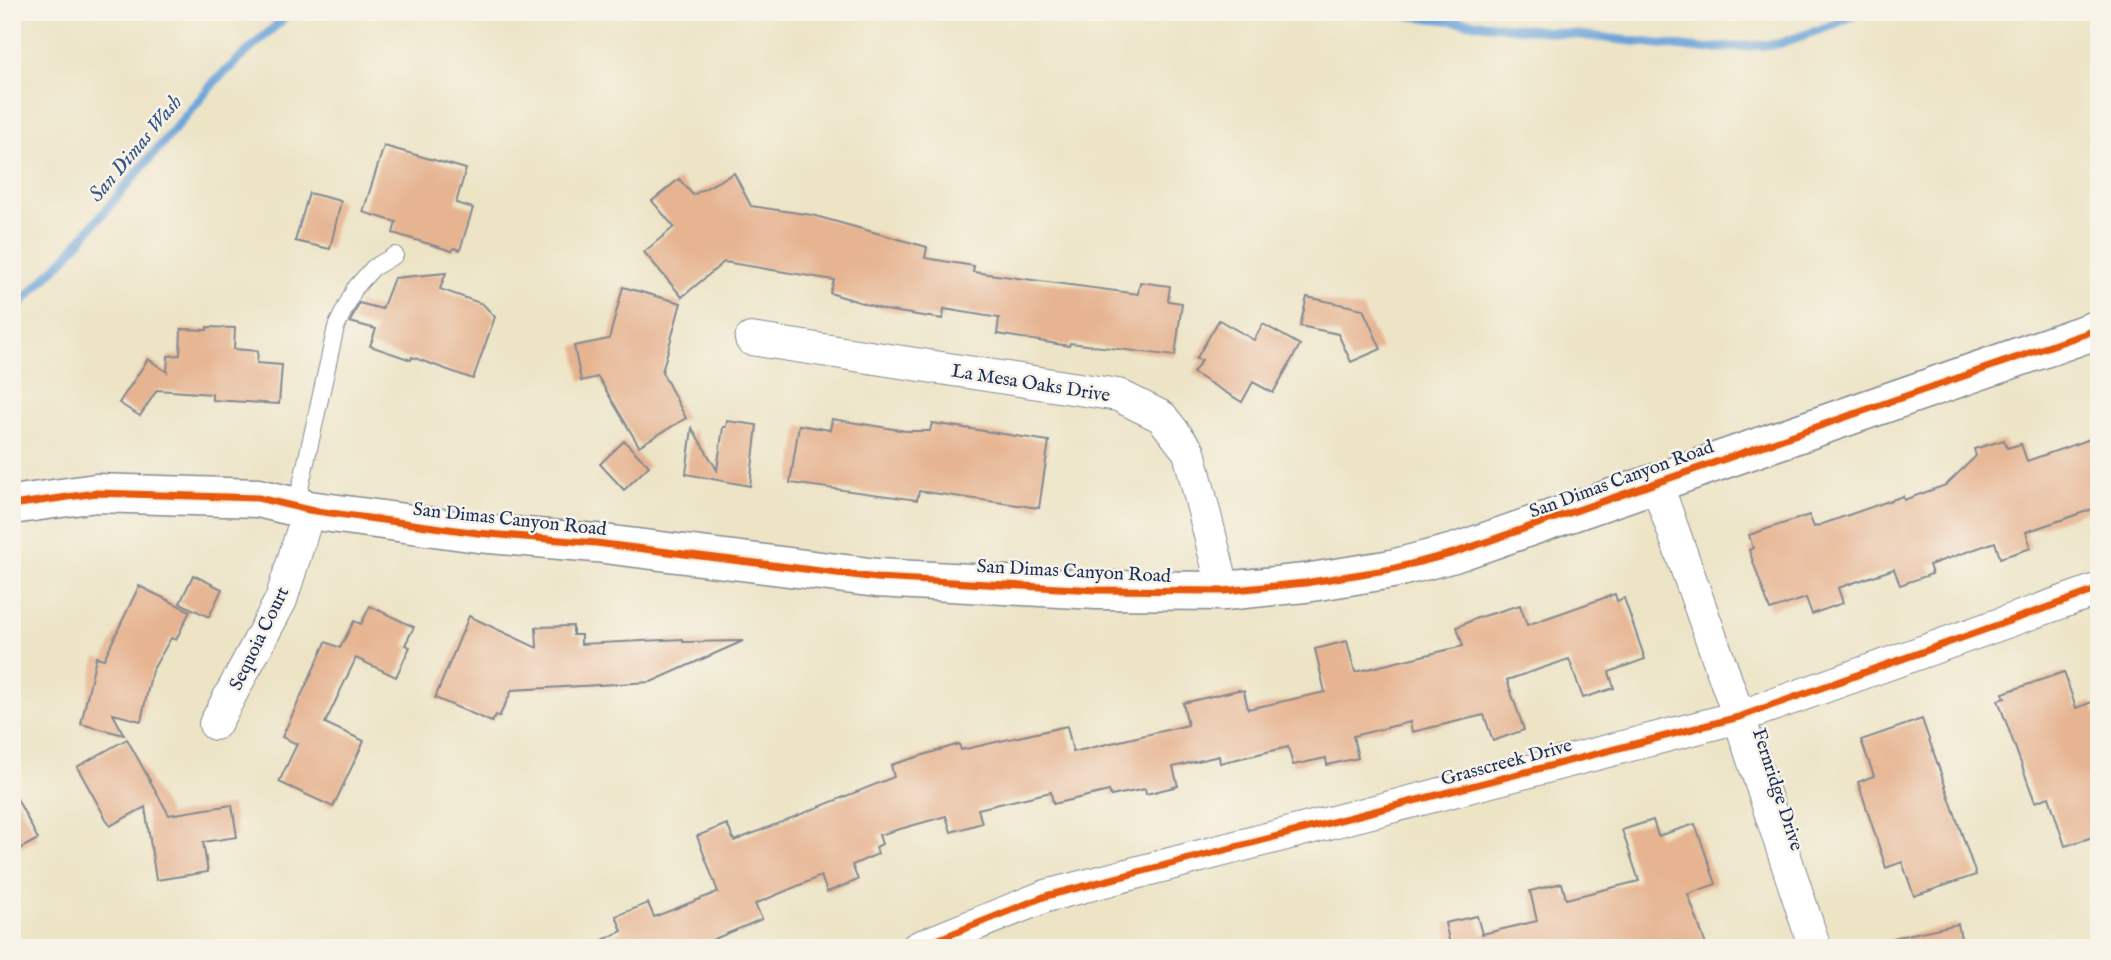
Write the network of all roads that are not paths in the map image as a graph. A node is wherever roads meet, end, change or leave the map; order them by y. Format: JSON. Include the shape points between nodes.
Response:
{"nodes":[{"id":1,"x":395,"y":255,"type":"dead end"},
{"id":2,"x":2099,"y":329,"type":"edge"},
{"id":3,"x":751,"y":339,"type":"dead end"},
{"id":4,"x":1656,"y":482,"type":"junction"},
{"id":5,"x":12,"y":505,"type":"edge"},
{"id":6,"x":302,"y":509,"type":"junction"},
{"id":7,"x":2099,"y":589,"type":"edge"},
{"id":8,"x":1224,"y":591,"type":"junction"},
{"id":9,"x":1739,"y":716,"type":"junction"},
{"id":10,"x":215,"y":724,"type":"dead end"},
{"id":11,"x":917,"y":948,"type":"edge"},
{"id":12,"x":1815,"y":948,"type":"edge"}],
"edges":[{"from":1,"to":6,"type":"lane","via":[[373,268],[355,288],[336,327]]},
{"from":2,"to":4,"type":"street","name":"San Dimas Canyon Road"},
{"from":3,"to":8,"type":"street","name":"La Mesa Oaks Drive","via":[[1118,394],[1162,417],[1189,452]]},
{"from":4,"to":8,"type":"street","name":"San Dimas Canyon Road","via":[[1466,549],[1392,569]]},
{"from":4,"to":9,"type":"street","name":"Fernridge Drive"},
{"from":5,"to":6,"type":"street","name":"San Dimas Canyon Road","via":[[96,493],[153,493],[258,498]]},
{"from":6,"to":8,"type":"street","name":"San Dimas Canyon Road","via":[[877,578],[1097,590]]},
{"from":6,"to":10,"type":"street","name":"Sequoia Court","via":[[281,600]]},
{"from":7,"to":9,"type":"street","name":"Grasscreek Drive"},
{"from":9,"to":11,"type":"street","name":"Grasscreek Drive","via":[[1046,896]]},
{"from":9,"to":12,"type":"street","name":"Fernridge Drive"}]}
